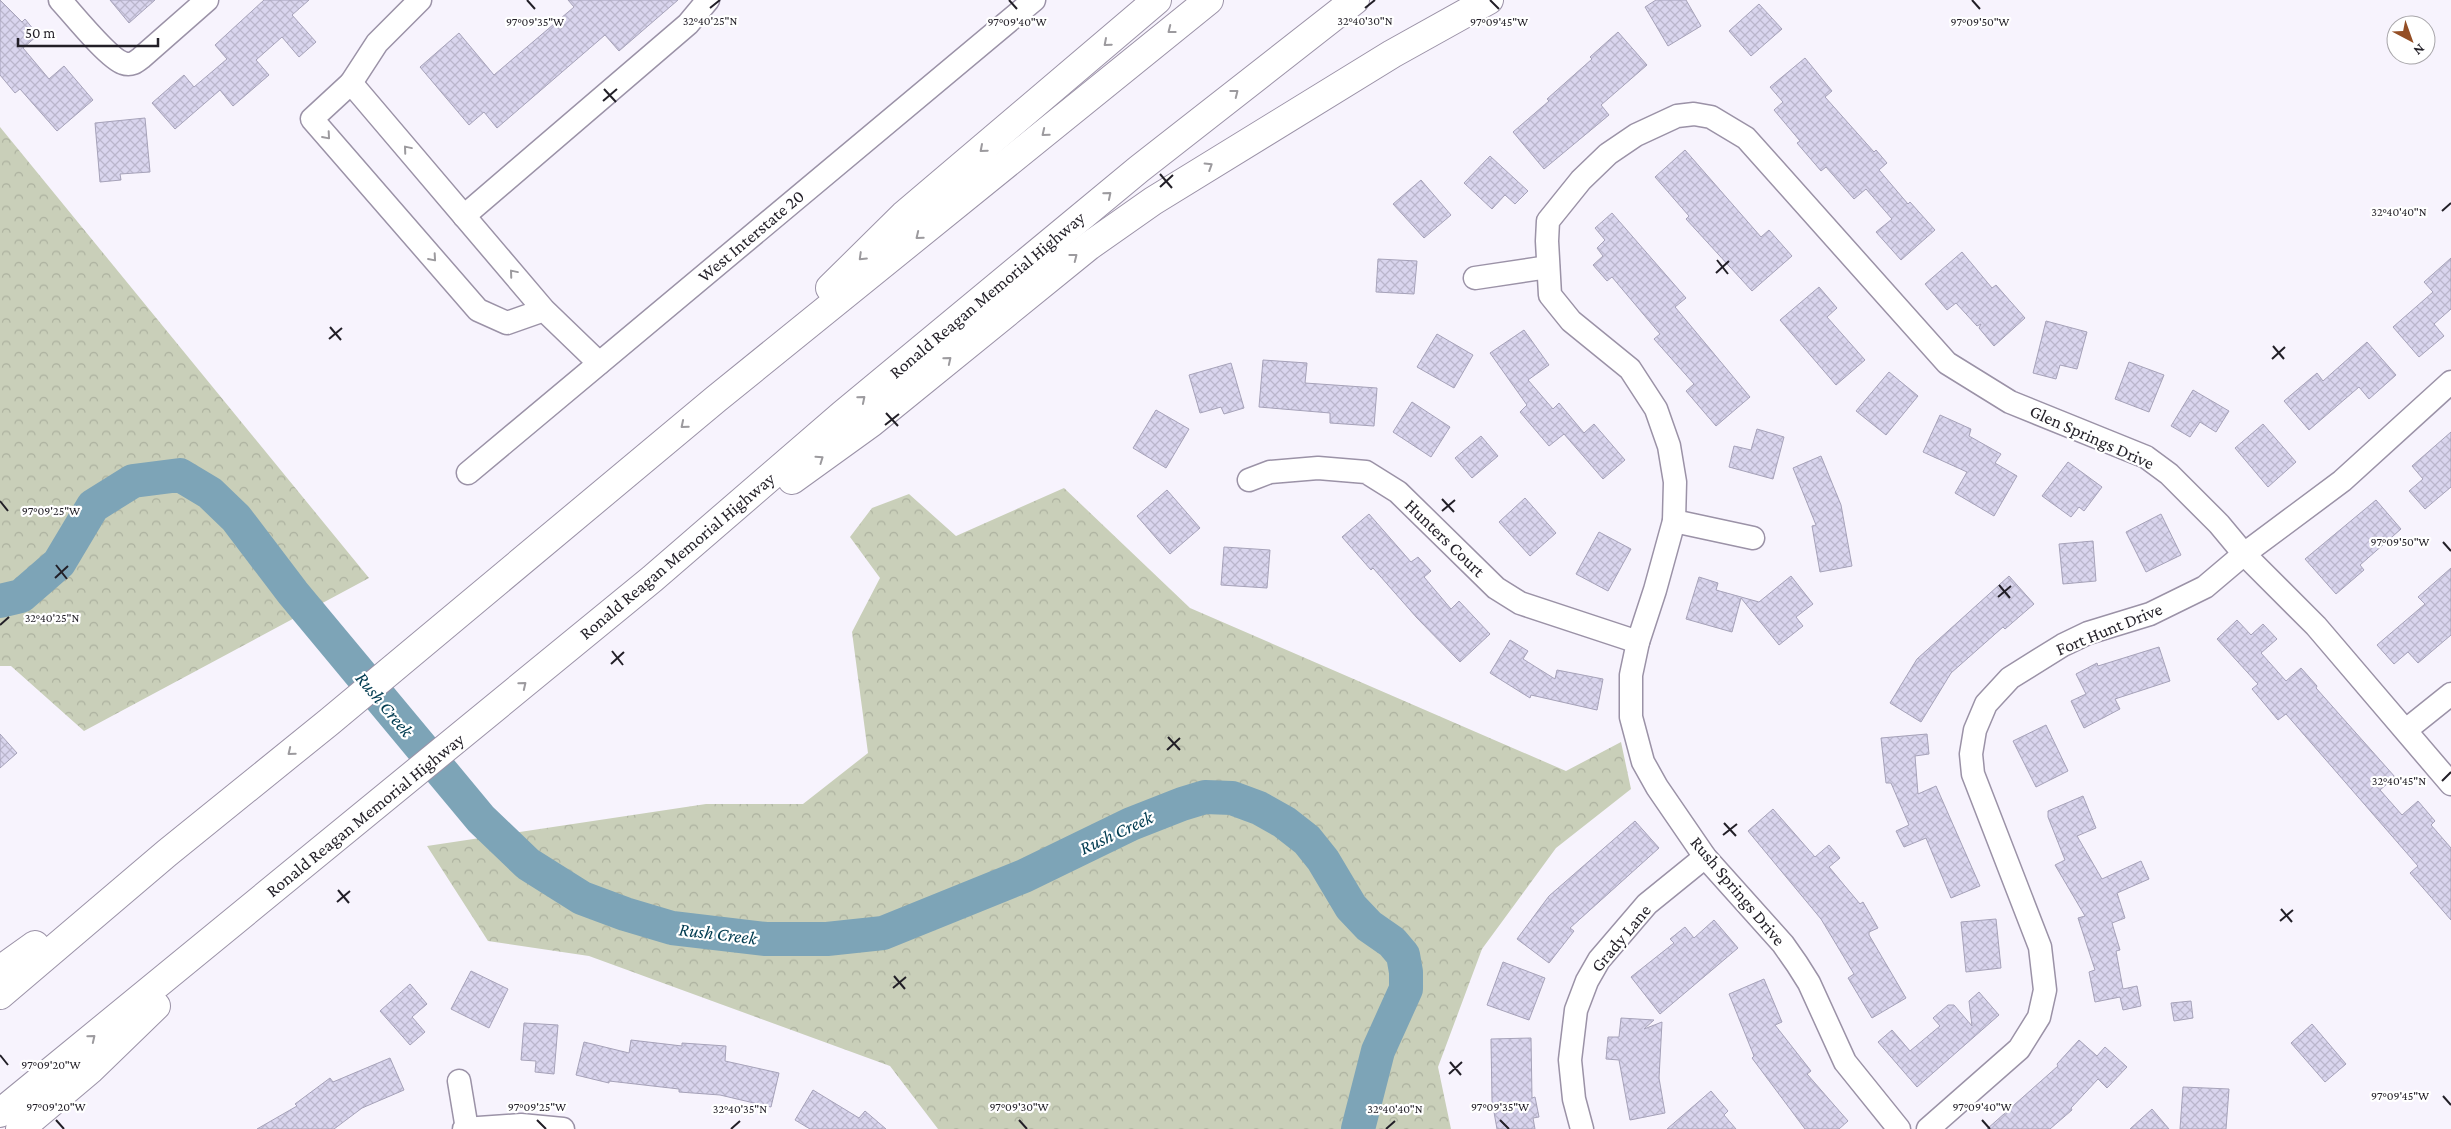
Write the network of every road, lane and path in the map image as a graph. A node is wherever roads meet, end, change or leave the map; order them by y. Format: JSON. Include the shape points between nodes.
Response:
{"nodes":[{"id":1,"x":60,"y":0,"type":"edge"},
{"id":2,"x":207,"y":0,"type":"edge"},
{"id":3,"x":420,"y":0,"type":"edge"},
{"id":4,"x":708,"y":0,"type":"edge"},
{"id":5,"x":1034,"y":0,"type":"edge"},
{"id":6,"x":1157,"y":0,"type":"edge"},
{"id":7,"x":1209,"y":0,"type":"edge"},
{"id":8,"x":1355,"y":0,"type":"edge"},
{"id":9,"x":1489,"y":0,"type":"edge"},
{"id":10,"x":351,"y":83,"type":"junction"},
{"id":11,"x":1711,"y":117,"type":"joint"},
{"id":12,"x":464,"y":216,"type":"junction"},
{"id":13,"x":1548,"y":267,"type":"junction"},
{"id":14,"x":1475,"y":278,"type":"dead end"},
{"id":15,"x":544,"y":310,"type":"junction"},
{"id":16,"x":599,"y":363,"type":"junction"},
{"id":17,"x":2451,"y":382,"type":"edge"},
{"id":18,"x":716,"y":399,"type":"junction"},
{"id":19,"x":468,"y":473,"type":"dead end"},
{"id":20,"x":1249,"y":480,"type":"dead end"},
{"id":21,"x":1674,"y":521,"type":"junction"},
{"id":22,"x":1753,"y":538,"type":"dead end"},
{"id":23,"x":2244,"y":554,"type":"junction"},
{"id":24,"x":652,"y":579,"type":"junction"},
{"id":25,"x":1638,"y":642,"type":"junction"},
{"id":26,"x":2451,"y":694,"type":"edge"},
{"id":27,"x":2406,"y":730,"type":"junction"},
{"id":28,"x":2451,"y":784,"type":"edge"},
{"id":29,"x":167,"y":853,"type":"junction"},
{"id":30,"x":1706,"y":857,"type":"junction"},
{"id":31,"x":297,"y":871,"type":"junction"},
{"id":32,"x":0,"y":970,"type":"edge"},
{"id":33,"x":0,"y":996,"type":"edge"},
{"id":34,"x":459,"y":1081,"type":"dead end"},
{"id":35,"x":0,"y":1113,"type":"edge"},
{"id":36,"x":20,"y":1129,"type":"edge"},
{"id":37,"x":465,"y":1129,"type":"edge"},
{"id":38,"x":563,"y":1129,"type":"edge"},
{"id":39,"x":1582,"y":1129,"type":"edge"},
{"id":40,"x":1899,"y":1129,"type":"edge"},
{"id":41,"x":1928,"y":1129,"type":"edge"}],
"edges":[{"from":1,"to":2,"type":"street","via":[[119,61],[132,64]]},
{"from":3,"to":10,"type":"street","via":[[377,43]]},
{"from":4,"to":12,"type":"street","via":[[688,24]]},
{"from":5,"to":16,"type":"street","name":"West Interstate 20"},
{"from":6,"to":18,"type":"highway","one_way":true,"via":[[904,216]]},
{"from":7,"to":18,"type":"highway","one_way":true},
{"from":24,"to":8,"type":"highway","name":"Ronald Reagan Memorial Highway","one_way":true,"via":[[844,414],[1139,170]]},
{"from":24,"to":9,"type":"highway","one_way":true,"via":[[871,423],[1089,246],[1154,201],[1384,59]]},
{"from":12,"to":10,"type":"street","one_way":true},
{"from":10,"to":15,"type":"street","one_way":true,"via":[[312,119],[478,310],[507,323]]},
{"from":11,"to":13,"type":"street","name":"Rush Springs Drive","via":[[1677,116],[1636,135],[1608,154],[1581,180],[1548,222]]},
{"from":11,"to":23,"type":"street","name":"Glen Springs Drive","via":[[1746,138],[1947,363],[2010,402],[2146,457],[2169,474]]},
{"from":15,"to":12,"type":"street","one_way":true},
{"from":13,"to":14,"type":"street"},
{"from":13,"to":21,"type":"street","name":"Rush Springs Drive","via":[[1550,295],[1571,321],[1630,369],[1656,409],[1669,446],[1675,482]]},
{"from":15,"to":16,"type":"street"},
{"from":16,"to":19,"type":"street","name":"West Interstate 20"},
{"from":17,"to":23,"type":"street","name":"Fort Hunt Drive","via":[[2342,481]]},
{"from":18,"to":29,"type":"highway","one_way":true},
{"from":20,"to":25,"type":"street","name":"Hunters Court","via":[[1270,472],[1318,468],[1366,472],[1398,492],[1496,588],[1520,603]]},
{"from":21,"to":22,"type":"street"},
{"from":21,"to":25,"type":"street","name":"Rush Springs Drive"},
{"from":23,"to":27,"type":"street","name":"Glen Springs Drive","via":[[2316,626]]},
{"from":23,"to":41,"type":"street","name":"Fort Hunt Drive","via":[[2205,587],[2150,614],[2088,633],[2056,649],[2010,678],[1986,704],[1975,730],[1971,754],[1973,774],[2040,947],[2045,990],[2039,1017],[2019,1049]]},
{"from":31,"to":24,"type":"highway","name":"Ronald Reagan Memorial Highway","one_way":true},
{"from":25,"to":30,"type":"street","name":"Rush Springs Drive","via":[[1631,675],[1631,717],[1643,762],[1656,787]]},
{"from":26,"to":27,"type":"street"},
{"from":27,"to":28,"type":"street","name":"Glen Springs Drive"},
{"from":29,"to":32,"type":"highway"},
{"from":29,"to":33,"type":"highway"},
{"from":30,"to":39,"type":"street","name":"Grady Lane","via":[[1647,904],[1599,960],[1587,981],[1576,1010],[1570,1060],[1574,1099]]},
{"from":30,"to":40,"type":"street","name":"Rush Springs Drive","via":[[1783,944],[1809,983],[1845,1062]]},
{"from":35,"to":31,"type":"highway","name":"Ronald Reagan Memorial Highway","one_way":true},
{"from":31,"to":36,"type":"highway","via":[[91,1069]]},
{"from":34,"to":37,"type":"street"},
{"from":37,"to":38,"type":"street","via":[[521,1125]]}]}
